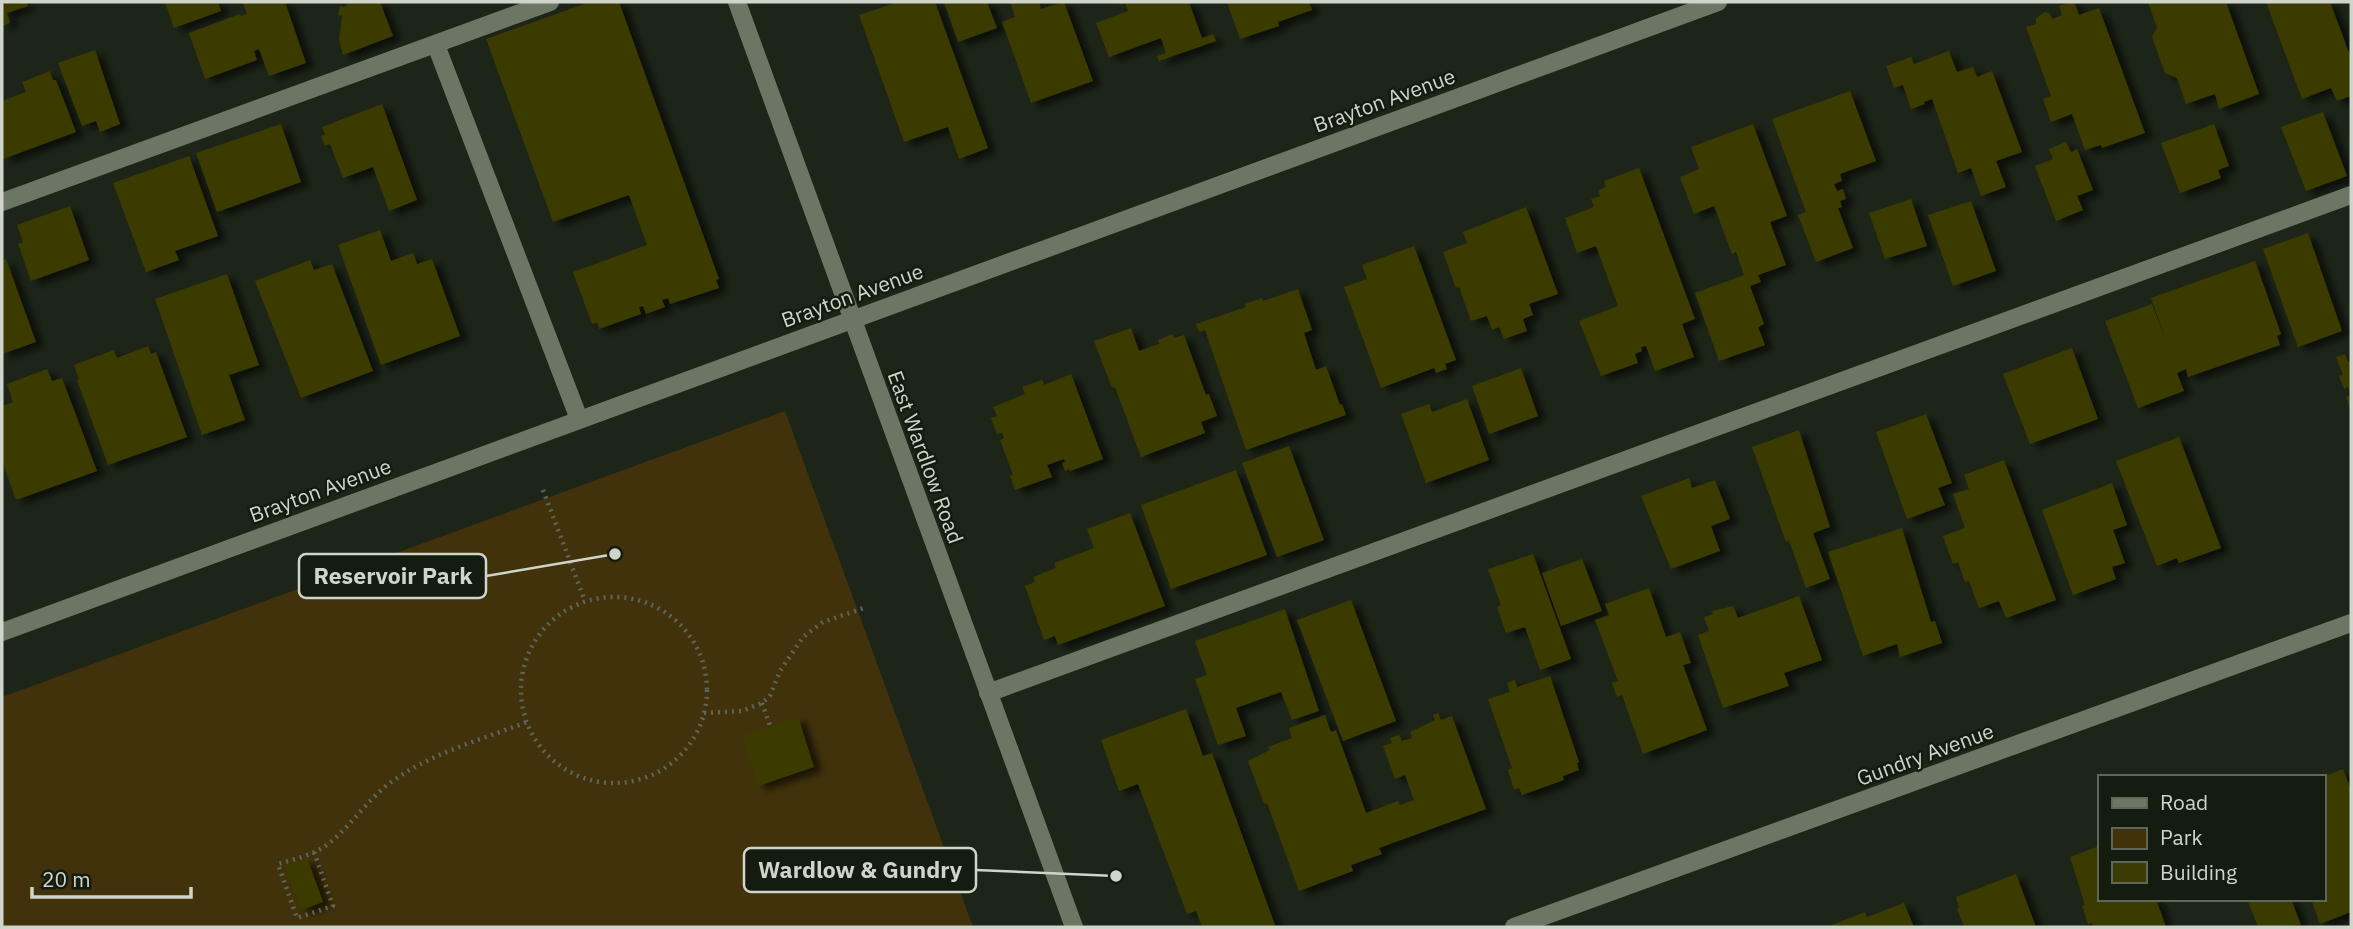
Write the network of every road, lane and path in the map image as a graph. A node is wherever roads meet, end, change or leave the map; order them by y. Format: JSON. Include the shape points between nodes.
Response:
{"nodes":[{"id":1,"x":550,"y":2,"type":"edge"},
{"id":2,"x":737,"y":2,"type":"edge"},
{"id":3,"x":1718,"y":2,"type":"edge"},
{"id":4,"x":436,"y":45,"type":"junction"},
{"id":5,"x":2351,"y":195,"type":"edge"},
{"id":6,"x":2,"y":202,"type":"edge"},
{"id":7,"x":852,"y":319,"type":"junction"},
{"id":8,"x":579,"y":419,"type":"junction"},
{"id":9,"x":543,"y":490,"type":"dead end"},
{"id":10,"x":585,"y":601,"type":"junction"},
{"id":11,"x":863,"y":608,"type":"dead end"},
{"id":12,"x":2351,"y":623,"type":"edge"},
{"id":13,"x":2,"y":632,"type":"edge"},
{"id":14,"x":988,"y":693,"type":"junction"},
{"id":15,"x":762,"y":703,"type":"junction"},
{"id":16,"x":704,"y":713,"type":"junction"},
{"id":17,"x":527,"y":722,"type":"junction"},
{"id":18,"x":770,"y":726,"type":"dead end"},
{"id":19,"x":314,"y":852,"type":"junction"},
{"id":20,"x":1074,"y":927,"type":"edge"},
{"id":21,"x":1514,"y":927,"type":"edge"}],
"edges":[{"from":1,"to":4,"type":"street"},
{"from":2,"to":7,"type":"street","name":"East Wardlow Road"},
{"from":3,"to":7,"type":"street","name":"Brayton Avenue"},
{"from":4,"to":6,"type":"street"},
{"from":4,"to":8,"type":"street"},
{"from":5,"to":14,"type":"street"},
{"from":7,"to":8,"type":"street","name":"Brayton Avenue"},
{"from":7,"to":14,"type":"street","name":"East Wardlow Road"},
{"from":8,"to":13,"type":"street","name":"Brayton Avenue"},
{"from":9,"to":10,"type":"path"},
{"from":10,"to":16,"type":"path","via":[[614,596],[643,601],[670,615],[691,636],[703,663]]},
{"from":10,"to":17,"type":"path","via":[[556,616],[535,640],[522,670],[521,702]]},
{"from":11,"to":15,"type":"path","via":[[823,622],[803,637]]},
{"from":12,"to":21,"type":"street","name":"Gundry Avenue"},
{"from":14,"to":20,"type":"street","name":"East Wardlow Road"},
{"from":15,"to":16,"type":"path","via":[[742,711]]},
{"from":15,"to":18,"type":"path"},
{"from":16,"to":17,"type":"path","via":[[689,747],[667,768],[641,780],[608,784],[577,777],[550,759]]},
{"from":17,"to":19,"type":"path","via":[[409,770]]},
{"from":19,"to":19,"type":"path","via":[[278,864],[297,918],[333,906]]}]}
